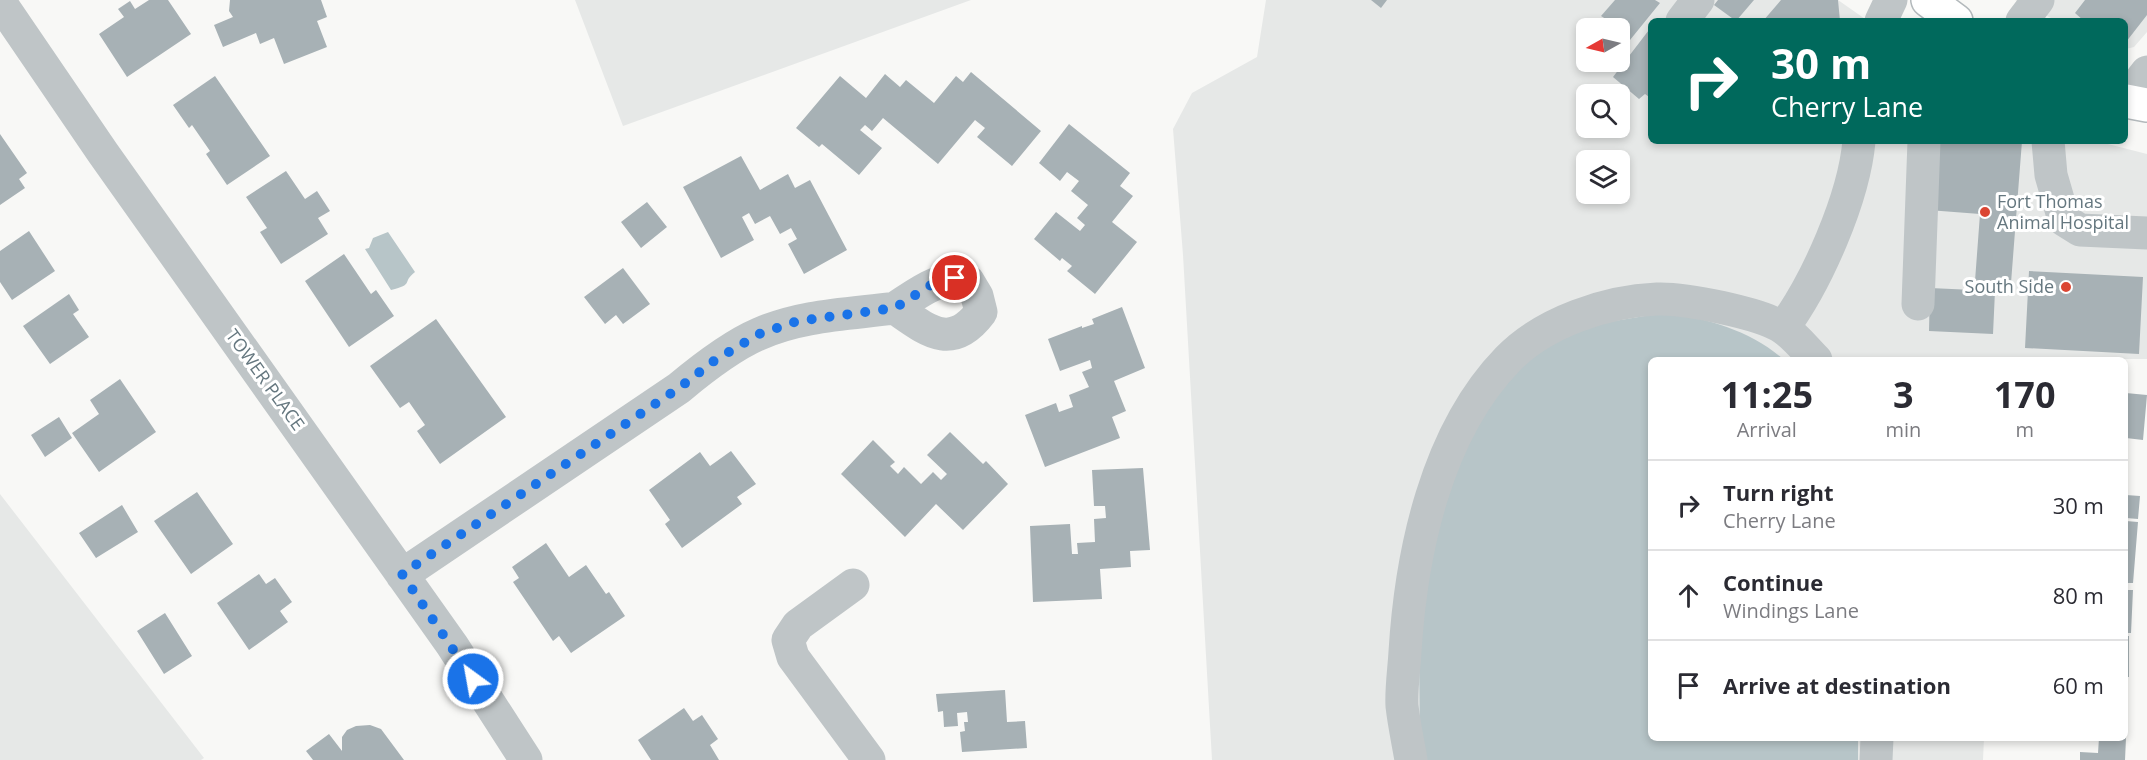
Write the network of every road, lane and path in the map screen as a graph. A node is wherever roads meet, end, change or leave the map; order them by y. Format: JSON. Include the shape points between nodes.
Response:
{"nodes":[{"id":1,"x":1698,"y":0,"type":"edge"},
{"id":2,"x":1891,"y":0,"type":"edge"},
{"id":3,"x":2038,"y":0,"type":"edge"},
{"id":4,"x":0,"y":2,"type":"edge"},
{"id":5,"x":1684,"y":18,"type":"edge"},
{"id":6,"x":1882,"y":18,"type":"edge"},
{"id":7,"x":2024,"y":18,"type":"edge"},
{"id":8,"x":2147,"y":72,"type":"edge"},
{"id":9,"x":2128,"y":97,"type":"edge"},
{"id":10,"x":2128,"y":100,"type":"edge"},
{"id":11,"x":2147,"y":105,"type":"edge"},
{"id":12,"x":1859,"y":144,"type":"edge"},
{"id":13,"x":1924,"y":144,"type":"edge"},
{"id":14,"x":2048,"y":144,"type":"edge"},
{"id":15,"x":2147,"y":233,"type":"edge"},
{"id":16,"x":1918,"y":304,"type":"dead end"},
{"id":17,"x":895,"y":308,"type":"dead end"},
{"id":18,"x":1783,"y":328,"type":"junction"},
{"id":19,"x":1813,"y":357,"type":"edge"},
{"id":20,"x":402,"y":574,"type":"junction"},
{"id":21,"x":853,"y":585,"type":"dead end"},
{"id":22,"x":1876,"y":741,"type":"edge"},
{"id":23,"x":526,"y":760,"type":"edge"},
{"id":24,"x":869,"y":760,"type":"edge"},
{"id":25,"x":1411,"y":760,"type":"edge"},
{"id":26,"x":1876,"y":760,"type":"edge"}],
"edges":[{"from":1,"to":5,"type":"street"},
{"from":2,"to":6,"type":"street"},
{"from":3,"to":7,"type":"street"},
{"from":4,"to":20,"type":"street","name":"TOWER PLACE"},
{"from":8,"to":9,"type":"street"},
{"from":10,"to":11,"type":"main road"},
{"from":12,"to":18,"type":"street","via":[[1854,175],[1836,224],[1803,301]]},
{"from":13,"to":16,"type":"street"},
{"from":14,"to":15,"type":"street","via":[[2051,175],[2064,220],[2080,230]]},
{"from":17,"to":20,"type":"street","via":[[798,321],[759,334]]},
{"from":18,"to":19,"type":"street"},
{"from":18,"to":25,"type":"street","via":[[1713,305],[1672,298],[1642,300],[1587,313],[1538,336],[1508,358],[1458,431],[1434,487],[1416,557],[1402,705]]},
{"from":20,"to":23,"type":"street","name":"TOWER PLACE"},
{"from":21,"to":24,"type":"street","via":[[798,625],[788,640],[793,657]]},
{"from":22,"to":26,"type":"street"}]}
